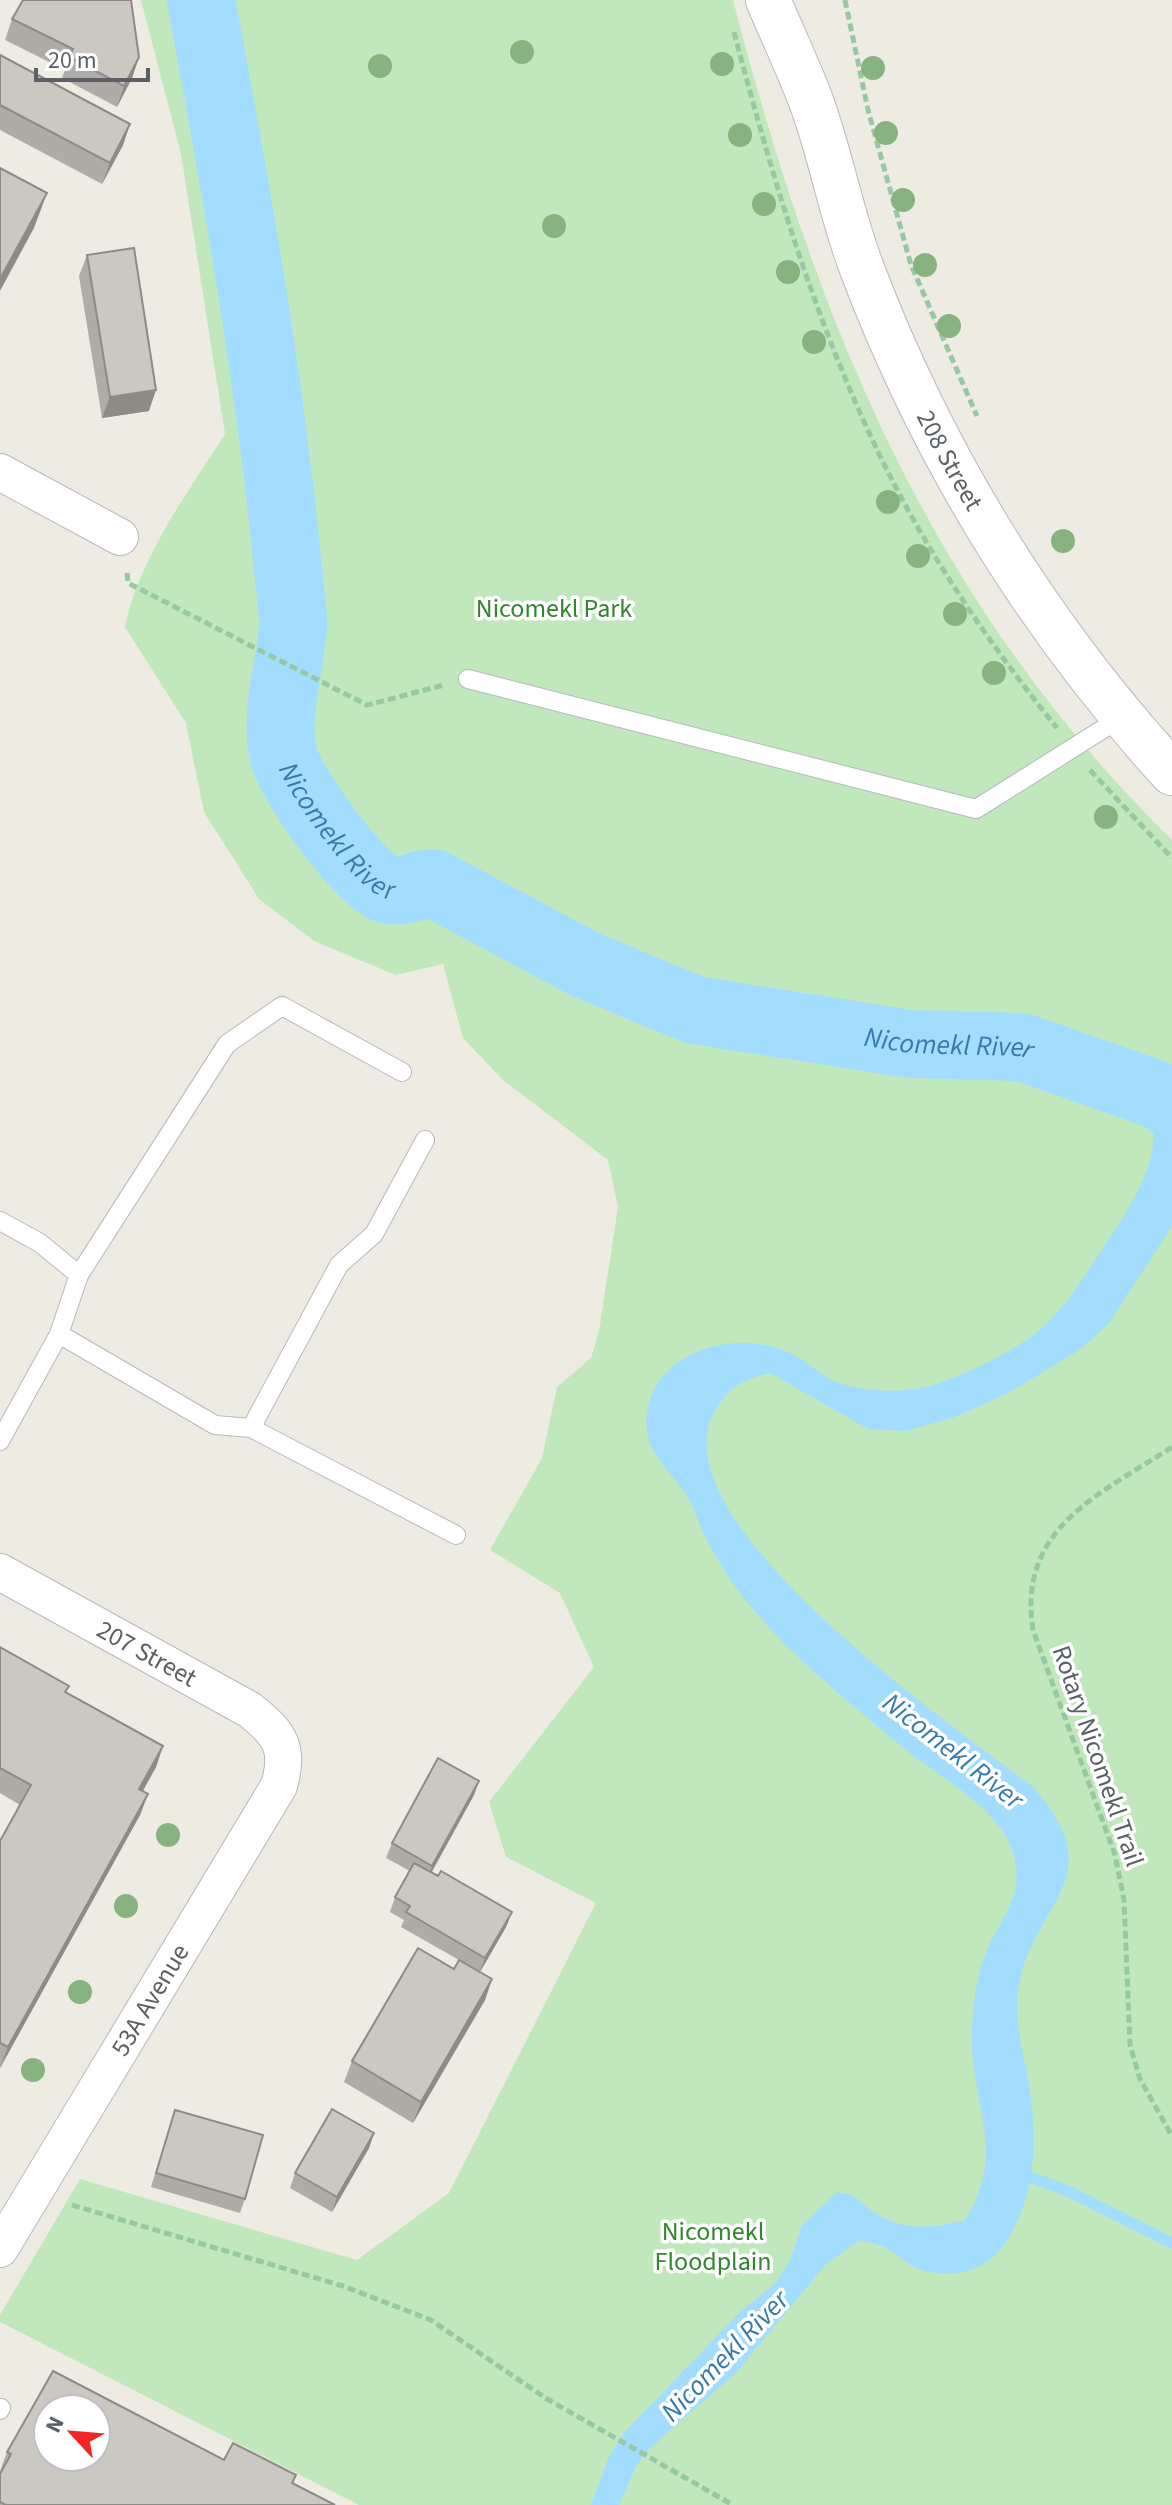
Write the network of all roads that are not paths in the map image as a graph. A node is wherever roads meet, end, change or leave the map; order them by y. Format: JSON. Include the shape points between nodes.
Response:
{"nodes":[{"id":1,"x":768,"y":0,"type":"edge"},
{"id":2,"x":804,"y":0,"type":"edge"},
{"id":3,"x":812,"y":103,"type":"junction"},
{"id":4,"x":0,"y":472,"type":"edge"},
{"id":5,"x":120,"y":537,"type":"road end"},
{"id":6,"x":468,"y":679,"type":"road end"},
{"id":7,"x":1122,"y":717,"type":"junction"},
{"id":8,"x":1172,"y":773,"type":"edge"},
{"id":9,"x":402,"y":1072,"type":"dead end"},
{"id":10,"x":425,"y":1140,"type":"dead end"},
{"id":11,"x":0,"y":1221,"type":"edge"},
{"id":12,"x":79,"y":1275,"type":"junction"},
{"id":13,"x":59,"y":1334,"type":"junction"},
{"id":14,"x":251,"y":1428,"type":"junction"},
{"id":15,"x":0,"y":1441,"type":"edge"},
{"id":16,"x":456,"y":1535,"type":"dead end"},
{"id":17,"x":0,"y":1572,"type":"edge"},
{"id":18,"x":283,"y":1746,"type":"joint"},
{"id":19,"x":0,"y":2249,"type":"edge"}],
"edges":[{"from":1,"to":3,"type":"main road","name":"208 Street"},
{"from":2,"to":3,"type":"main road","name":"208 Street"},
{"from":3,"to":7,"type":"main road","name":"208 Street","via":[[862,268],[919,402],[964,489],[1023,584]]},
{"from":4,"to":5,"type":"street"},
{"from":6,"to":7,"type":"lane","via":[[976,809]]},
{"from":7,"to":8,"type":"main road","name":"208 Street"},
{"from":9,"to":12,"type":"lane","via":[[282,1006],[227,1044]]},
{"from":10,"to":14,"type":"lane","via":[[374,1234],[339,1265]]},
{"from":11,"to":12,"type":"lane","via":[[40,1243]]},
{"from":12,"to":13,"type":"lane"},
{"from":13,"to":14,"type":"lane","via":[[215,1425]]},
{"from":13,"to":15,"type":"lane"},
{"from":14,"to":16,"type":"lane"},
{"from":17,"to":18,"type":"street","name":"207 Street","via":[[250,1710]]},
{"from":18,"to":19,"type":"street","name":"53A Avenue","via":[[279,1786]]}]}
